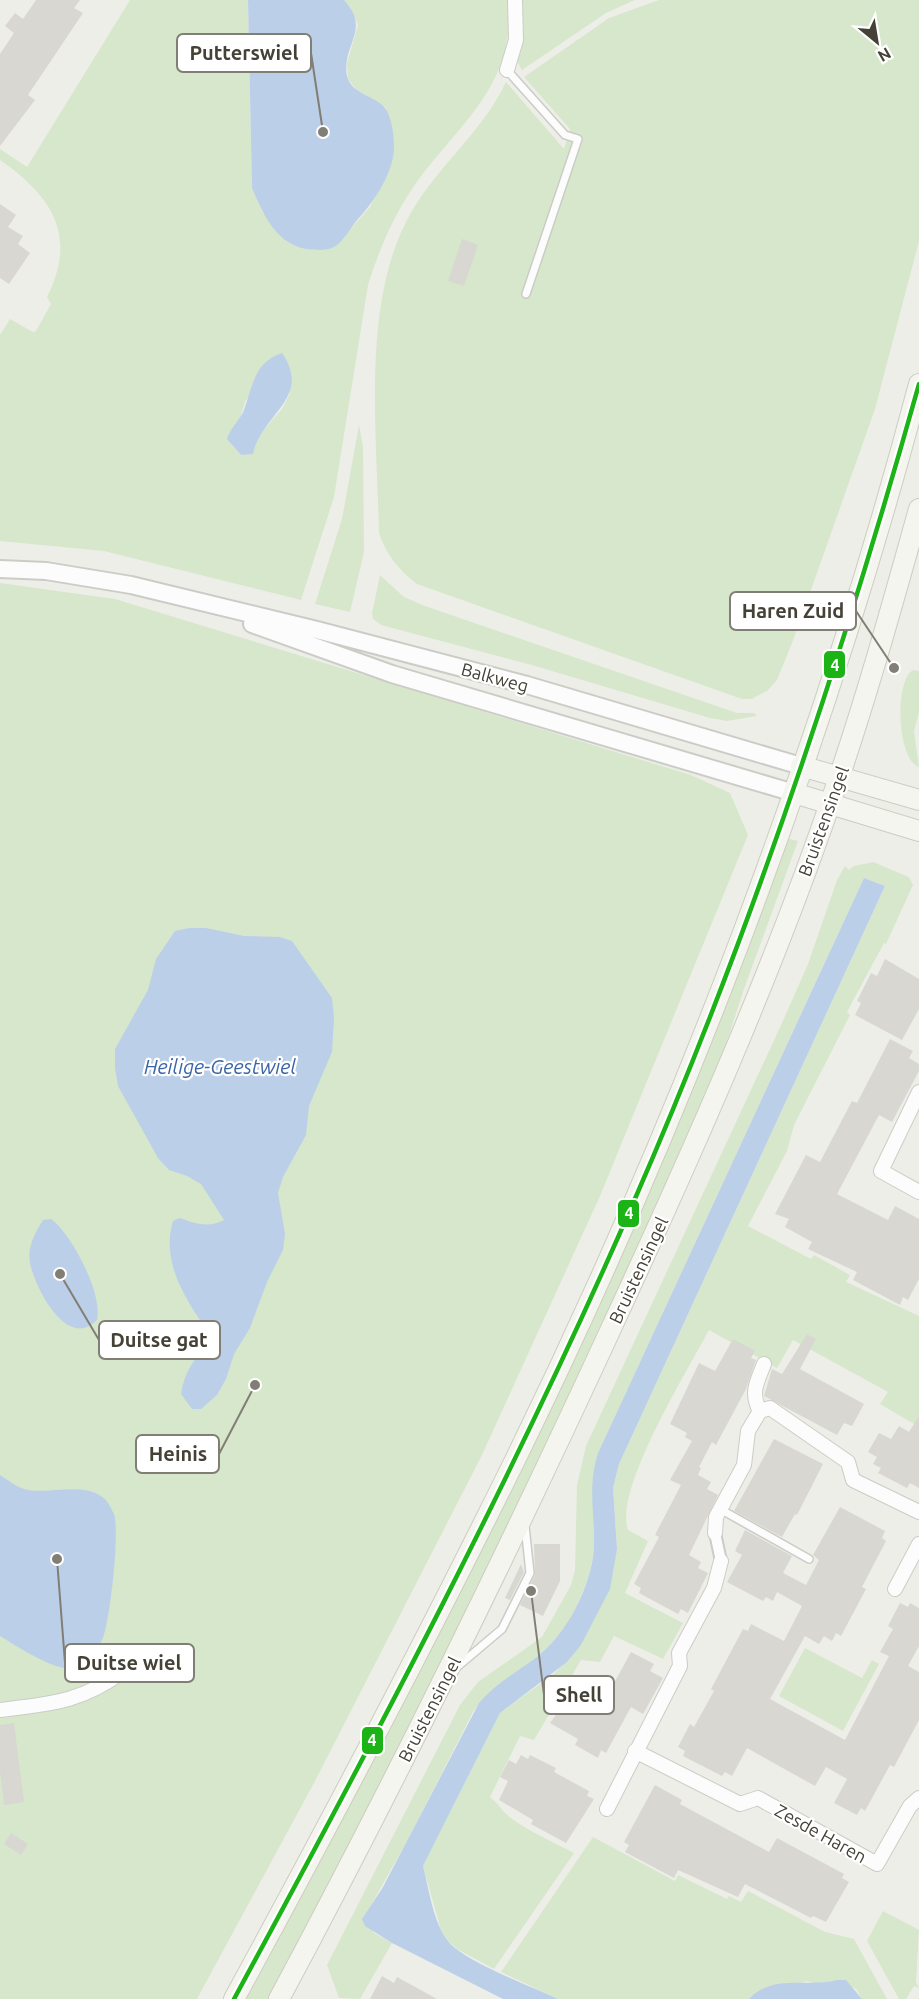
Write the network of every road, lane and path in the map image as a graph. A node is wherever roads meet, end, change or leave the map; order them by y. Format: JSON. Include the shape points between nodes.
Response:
{"nodes":[{"id":1,"x":515,"y":0,"type":"edge"},
{"id":2,"x":507,"y":70,"type":"joint"},
{"id":3,"x":526,"y":294,"type":"dead end"},
{"id":4,"x":919,"y":384,"type":"edge"},
{"id":5,"x":919,"y":509,"type":"edge"},
{"id":6,"x":0,"y":568,"type":"edge"},
{"id":7,"x":186,"y":600,"type":"junction"},
{"id":8,"x":801,"y":766,"type":"junction"},
{"id":9,"x":839,"y":777,"type":"junction"},
{"id":10,"x":794,"y":793,"type":"junction"},
{"id":11,"x":919,"y":800,"type":"edge"},
{"id":12,"x":831,"y":803,"type":"junction"},
{"id":13,"x":919,"y":831,"type":"edge"},
{"id":14,"x":919,"y":1092,"type":"edge"},
{"id":15,"x":919,"y":1192,"type":"edge"},
{"id":16,"x":764,"y":1364,"type":"dead end"},
{"id":17,"x":760,"y":1411,"type":"junction"},
{"id":18,"x":720,"y":1509,"type":"junction"},
{"id":19,"x":919,"y":1512,"type":"edge"},
{"id":20,"x":524,"y":1514,"type":"junction"},
{"id":21,"x":715,"y":1533,"type":"joint"},
{"id":22,"x":917,"y":1553,"type":"edge"},
{"id":23,"x":809,"y":1559,"type":"dead end"},
{"id":24,"x":722,"y":1561,"type":"joint"},
{"id":25,"x":895,"y":1589,"type":"dead end"},
{"id":26,"x":123,"y":1671,"type":"dead end"},
{"id":27,"x":446,"y":1676,"type":"junction"},
{"id":28,"x":0,"y":1710,"type":"edge"},
{"id":29,"x":635,"y":1751,"type":"junction"},
{"id":30,"x":919,"y":1798,"type":"edge"},
{"id":31,"x":607,"y":1809,"type":"dead end"},
{"id":32,"x":234,"y":1999,"type":"edge"},
{"id":33,"x":279,"y":1999,"type":"edge"}],
"edges":[{"from":1,"to":2,"type":"street","via":[[516,40]]},
{"from":2,"to":3,"type":"lane","via":[[565,135],[578,139]]},
{"from":4,"to":8,"type":"main road","name":"Bruistensingel","via":[[878,532]]},
{"from":5,"to":9,"type":"main road","name":"Bruistensingel","via":[[871,681]]},
{"from":6,"to":7,"type":"street","name":"Balkweg","via":[[131,585]]},
{"from":7,"to":8,"type":"street","name":"Balkweg","via":[[527,686]]},
{"from":7,"to":10,"type":"street","name":"Balkweg","via":[[392,674]]},
{"from":8,"to":9,"type":"main road"},
{"from":8,"to":10,"type":"main road","name":"Bruistensingel"},
{"from":9,"to":11,"type":"main road"},
{"from":9,"to":12,"type":"main road","name":"Bruistensingel"},
{"from":10,"to":12,"type":"main road"},
{"from":10,"to":32,"type":"main road","name":"Bruistensingel","via":[[693,1057],[580,1321],[408,1674]]},
{"from":12,"to":13,"type":"main road"},
{"from":12,"to":20,"type":"main road","name":"Bruistensingel","via":[[721,1087]]},
{"from":14,"to":15,"type":"street","via":[[881,1171]]},
{"from":16,"to":17,"type":"street","via":[[753,1389]]},
{"from":17,"to":18,"type":"street","via":[[748,1431],[744,1465]]},
{"from":17,"to":19,"type":"street","via":[[770,1408],[848,1462],[854,1480]]},
{"from":18,"to":21,"type":"street"},
{"from":18,"to":23,"type":"lane"},
{"from":20,"to":27,"type":"main road","name":"Bruistensingel"},
{"from":20,"to":27,"type":"lane","via":[[530,1573],[502,1629]]},
{"from":21,"to":24,"type":"street"},
{"from":22,"to":25,"type":"street"},
{"from":24,"to":29,"type":"street","via":[[714,1588],[679,1653],[680,1666]]},
{"from":26,"to":28,"type":"street","via":[[73,1700]]},
{"from":27,"to":33,"type":"main road","name":"Bruistensingel"},
{"from":29,"to":30,"type":"street","name":"Zesde Haren","via":[[740,1804],[758,1798],[877,1864],[910,1806]]},
{"from":29,"to":31,"type":"street"}]}
